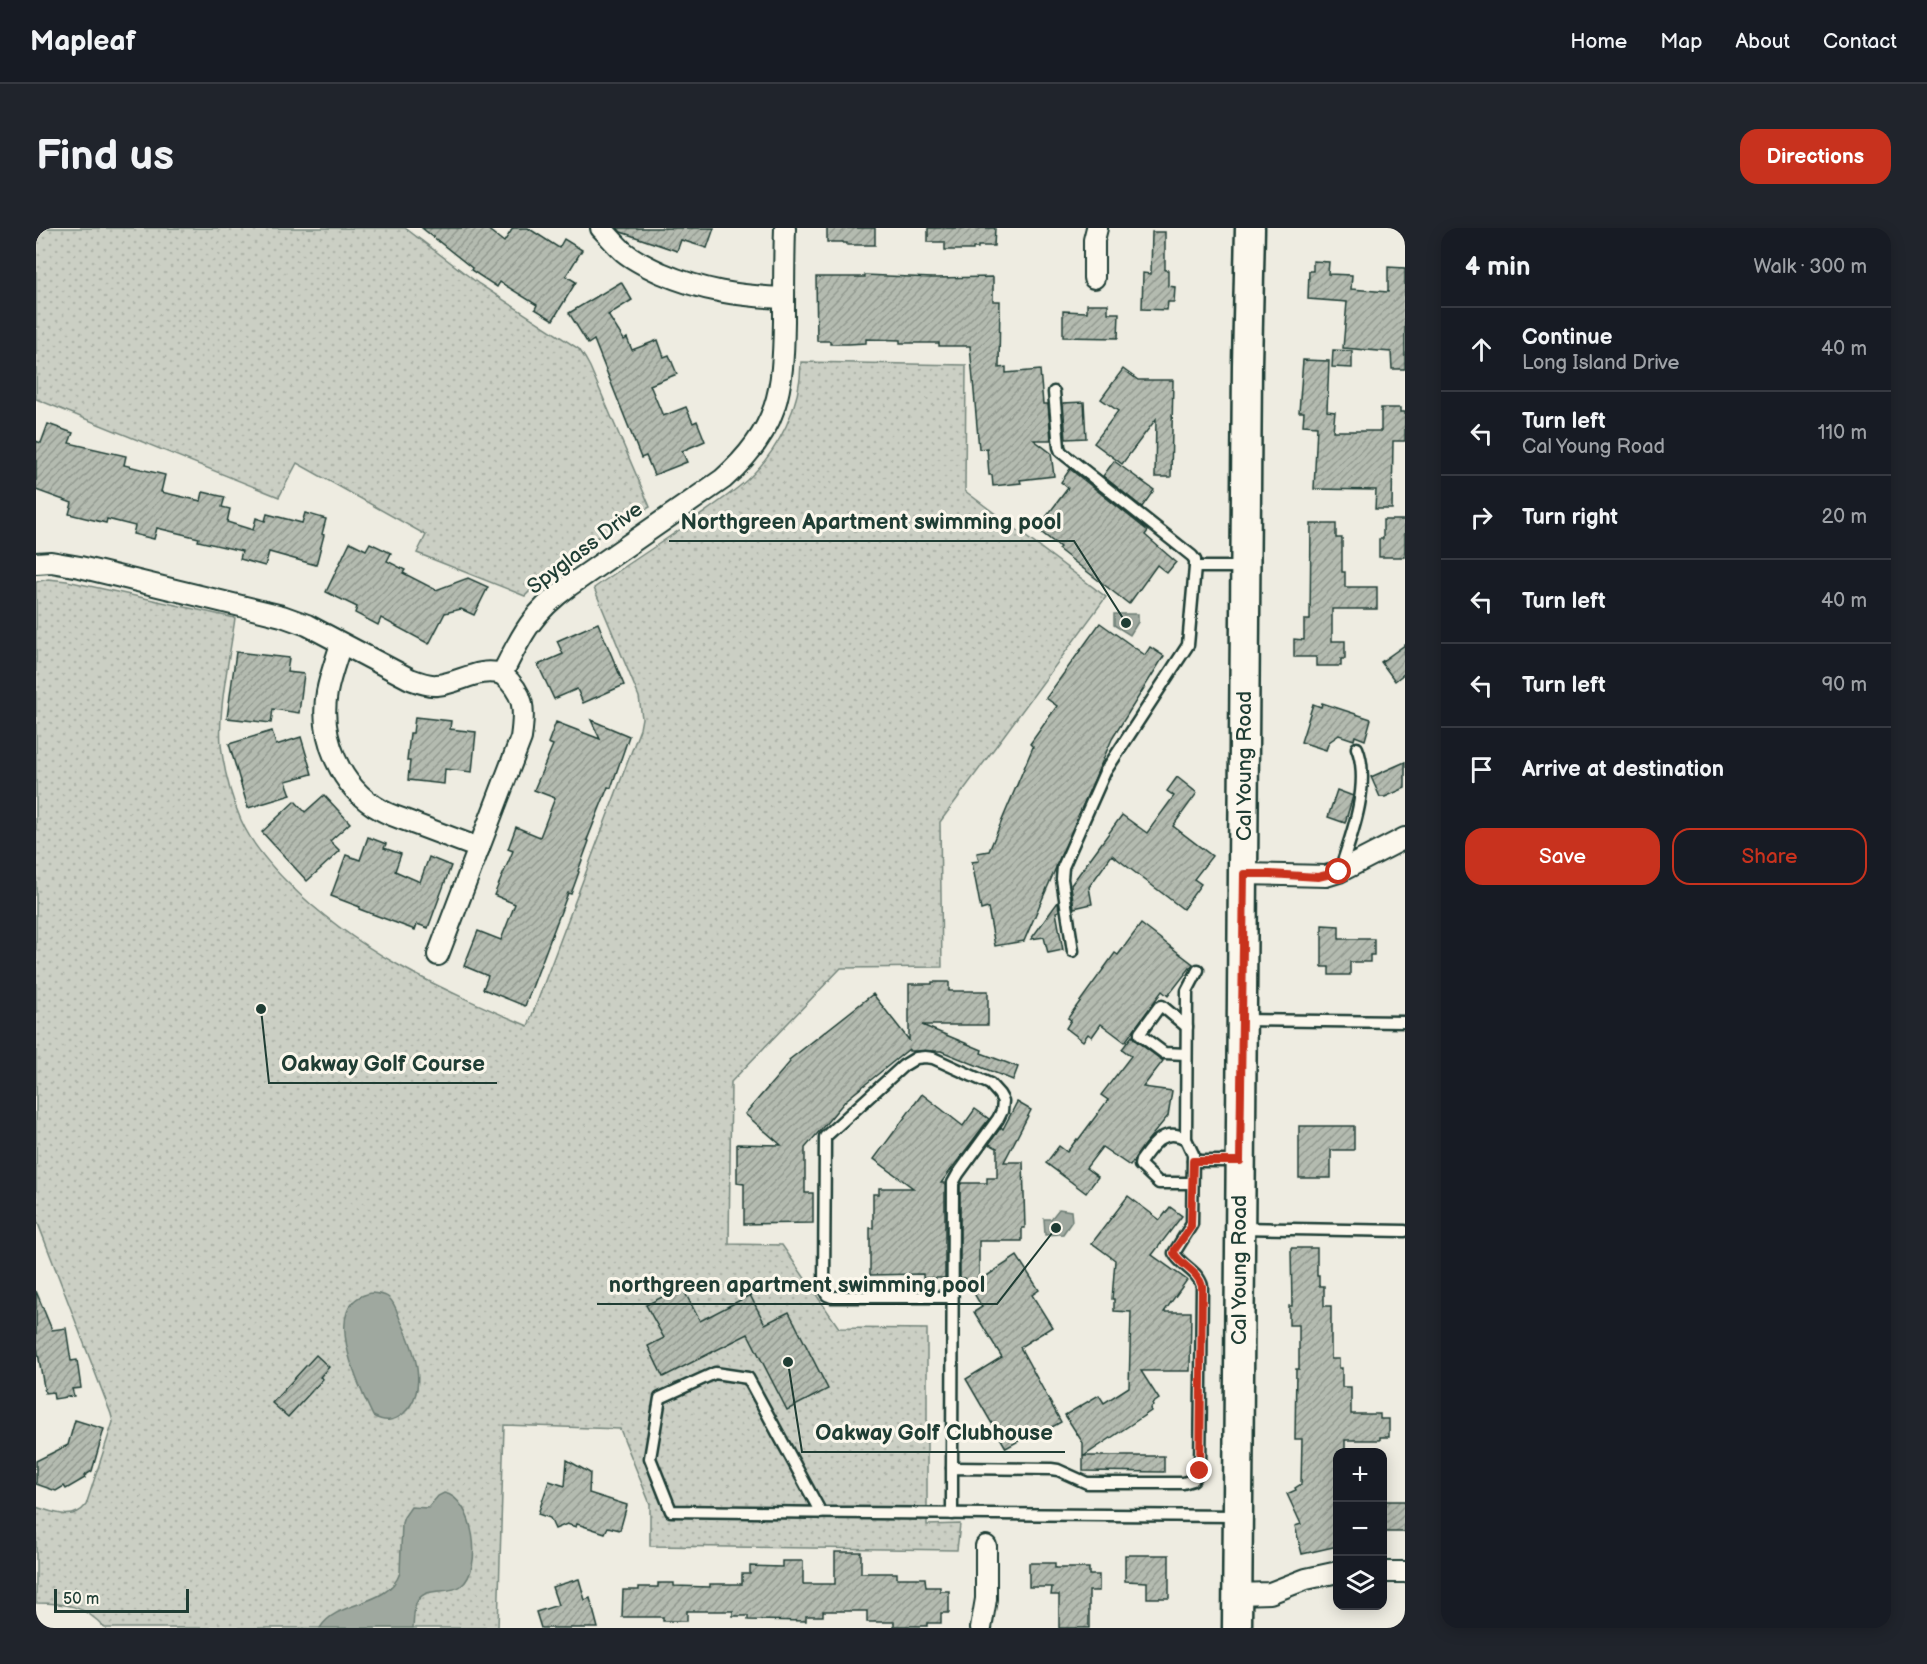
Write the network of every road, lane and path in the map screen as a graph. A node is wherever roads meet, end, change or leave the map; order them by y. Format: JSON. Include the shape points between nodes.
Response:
{"nodes":[{"id":1,"x":602,"y":228,"type":"edge"},
{"id":2,"x":785,"y":228,"type":"edge"},
{"id":3,"x":1097,"y":228,"type":"edge"},
{"id":4,"x":1250,"y":228,"type":"edge"},
{"id":5,"x":1094,"y":278,"type":"dead end"},
{"id":6,"x":784,"y":298,"type":"junction"},
{"id":7,"x":1054,"y":392,"type":"dead end"},
{"id":8,"x":36,"y":563,"type":"edge"},
{"id":9,"x":1195,"y":567,"type":"junction"},
{"id":10,"x":1246,"y":567,"type":"junction"},
{"id":11,"x":341,"y":644,"type":"junction"},
{"id":12,"x":502,"y":674,"type":"junction"},
{"id":13,"x":1357,"y":748,"type":"dead end"},
{"id":14,"x":1405,"y":838,"type":"edge"},
{"id":15,"x":479,"y":848,"type":"junction"},
{"id":16,"x":1339,"y":872,"type":"junction"},
{"id":17,"x":1244,"y":874,"type":"junction"},
{"id":18,"x":1073,"y":951,"type":"dead end"},
{"id":19,"x":438,"y":955,"type":"dead end"},
{"id":20,"x":1198,"y":970,"type":"dead end"},
{"id":21,"x":1242,"y":1020,"type":"junction"},
{"id":22,"x":1405,"y":1022,"type":"edge"},
{"id":23,"x":1187,"y":1027,"type":"junction"},
{"id":24,"x":1186,"y":1054,"type":"junction"},
{"id":25,"x":1186,"y":1139,"type":"junction"},
{"id":26,"x":1193,"y":1161,"type":"junction"},
{"id":27,"x":1240,"y":1161,"type":"junction"},
{"id":28,"x":1192,"y":1183,"type":"junction"},
{"id":29,"x":1240,"y":1228,"type":"junction"},
{"id":30,"x":1405,"y":1230,"type":"edge"},
{"id":31,"x":952,"y":1297,"type":"junction"},
{"id":32,"x":952,"y":1468,"type":"junction"},
{"id":33,"x":821,"y":1513,"type":"junction"},
{"id":34,"x":952,"y":1514,"type":"junction"},
{"id":35,"x":1238,"y":1516,"type":"junction"},
{"id":36,"x":986,"y":1546,"type":"dead end"},
{"id":37,"x":1387,"y":1572,"type":"edge"},
{"id":38,"x":1405,"y":1572,"type":"edge"},
{"id":39,"x":1333,"y":1573,"type":"edge"},
{"id":40,"x":1237,"y":1594,"type":"junction"},
{"id":41,"x":981,"y":1628,"type":"edge"},
{"id":42,"x":1237,"y":1628,"type":"edge"}],
"edges":[{"from":1,"to":6,"type":"street","via":[[632,258],[680,281],[729,294]]},
{"from":2,"to":6,"type":"street","name":"Spyglass Drive"},
{"from":3,"to":5,"type":"street"},
{"from":4,"to":10,"type":"main road","name":"Cal Young Road"},
{"from":6,"to":12,"type":"street","name":"Spyglass Drive","via":[[781,387],[771,418],[753,449],[723,479],[548,603],[526,627]]},
{"from":7,"to":9,"type":"lane","via":[[1061,453],[1192,556]]},
{"from":8,"to":11,"type":"street","via":[[80,567],[282,615]]},
{"from":9,"to":10,"type":"lane"},
{"from":9,"to":18,"type":"lane","via":[[1188,645],[1105,772],[1063,867]]},
{"from":10,"to":17,"type":"main road","name":"Cal Young Road"},
{"from":11,"to":12,"type":"street","via":[[428,684],[445,684],[485,672]]},
{"from":11,"to":15,"type":"street","via":[[326,712],[331,748],[347,781],[383,812]]},
{"from":12,"to":15,"type":"street","via":[[520,698],[521,738]]},
{"from":13,"to":16,"type":"lane","via":[[1363,772]]},
{"from":14,"to":16,"type":"street"},
{"from":15,"to":19,"type":"street"},
{"from":16,"to":17,"type":"street","via":[[1318,877]]},
{"from":17,"to":21,"type":"main road","name":"Cal Young Road"},
{"from":20,"to":23,"type":"lane","via":[[1187,988]]},
{"from":21,"to":22,"type":"lane"},
{"from":21,"to":27,"type":"main road","name":"Cal Young Road"},
{"from":23,"to":24,"type":"lane"},
{"from":23,"to":24,"type":"lane","via":[[1162,1006],[1140,1033],[1164,1053]]},
{"from":24,"to":25,"type":"lane"},
{"from":25,"to":26,"type":"lane","via":[[1193,1151]]},
{"from":25,"to":28,"type":"lane","via":[[1175,1135],[1160,1138],[1140,1165],[1159,1183]]},
{"from":26,"to":27,"type":"lane"},
{"from":26,"to":28,"type":"lane"},
{"from":27,"to":29,"type":"main road","name":"Cal Young Road"},
{"from":28,"to":32,"type":"lane","via":[[1191,1227],[1174,1253],[1198,1277],[1203,1289],[1198,1475],[1183,1483],[1087,1483],[1051,1469]]},
{"from":29,"to":30,"type":"lane"},
{"from":29,"to":35,"type":"main road","name":"Cal Young Road"},
{"from":31,"to":31,"type":"lane","via":[[953,1184],[998,1119],[1003,1101],[987,1082],[933,1058],[921,1057],[903,1066],[825,1137],[824,1288],[832,1297]]},
{"from":31,"to":32,"type":"lane"},
{"from":32,"to":34,"type":"lane"},
{"from":33,"to":33,"type":"lane","via":[[671,1511],[650,1458],[660,1398],[715,1373],[748,1378]]},
{"from":33,"to":34,"type":"lane"},
{"from":34,"to":35,"type":"lane"},
{"from":35,"to":40,"type":"main road","name":"Cal Young Road"},
{"from":36,"to":41,"type":"street","via":[[986,1599]]},
{"from":37,"to":38,"type":"street"},
{"from":39,"to":40,"type":"street","via":[[1269,1593]]},
{"from":40,"to":42,"type":"main road","name":"Cal Young Road"}]}
